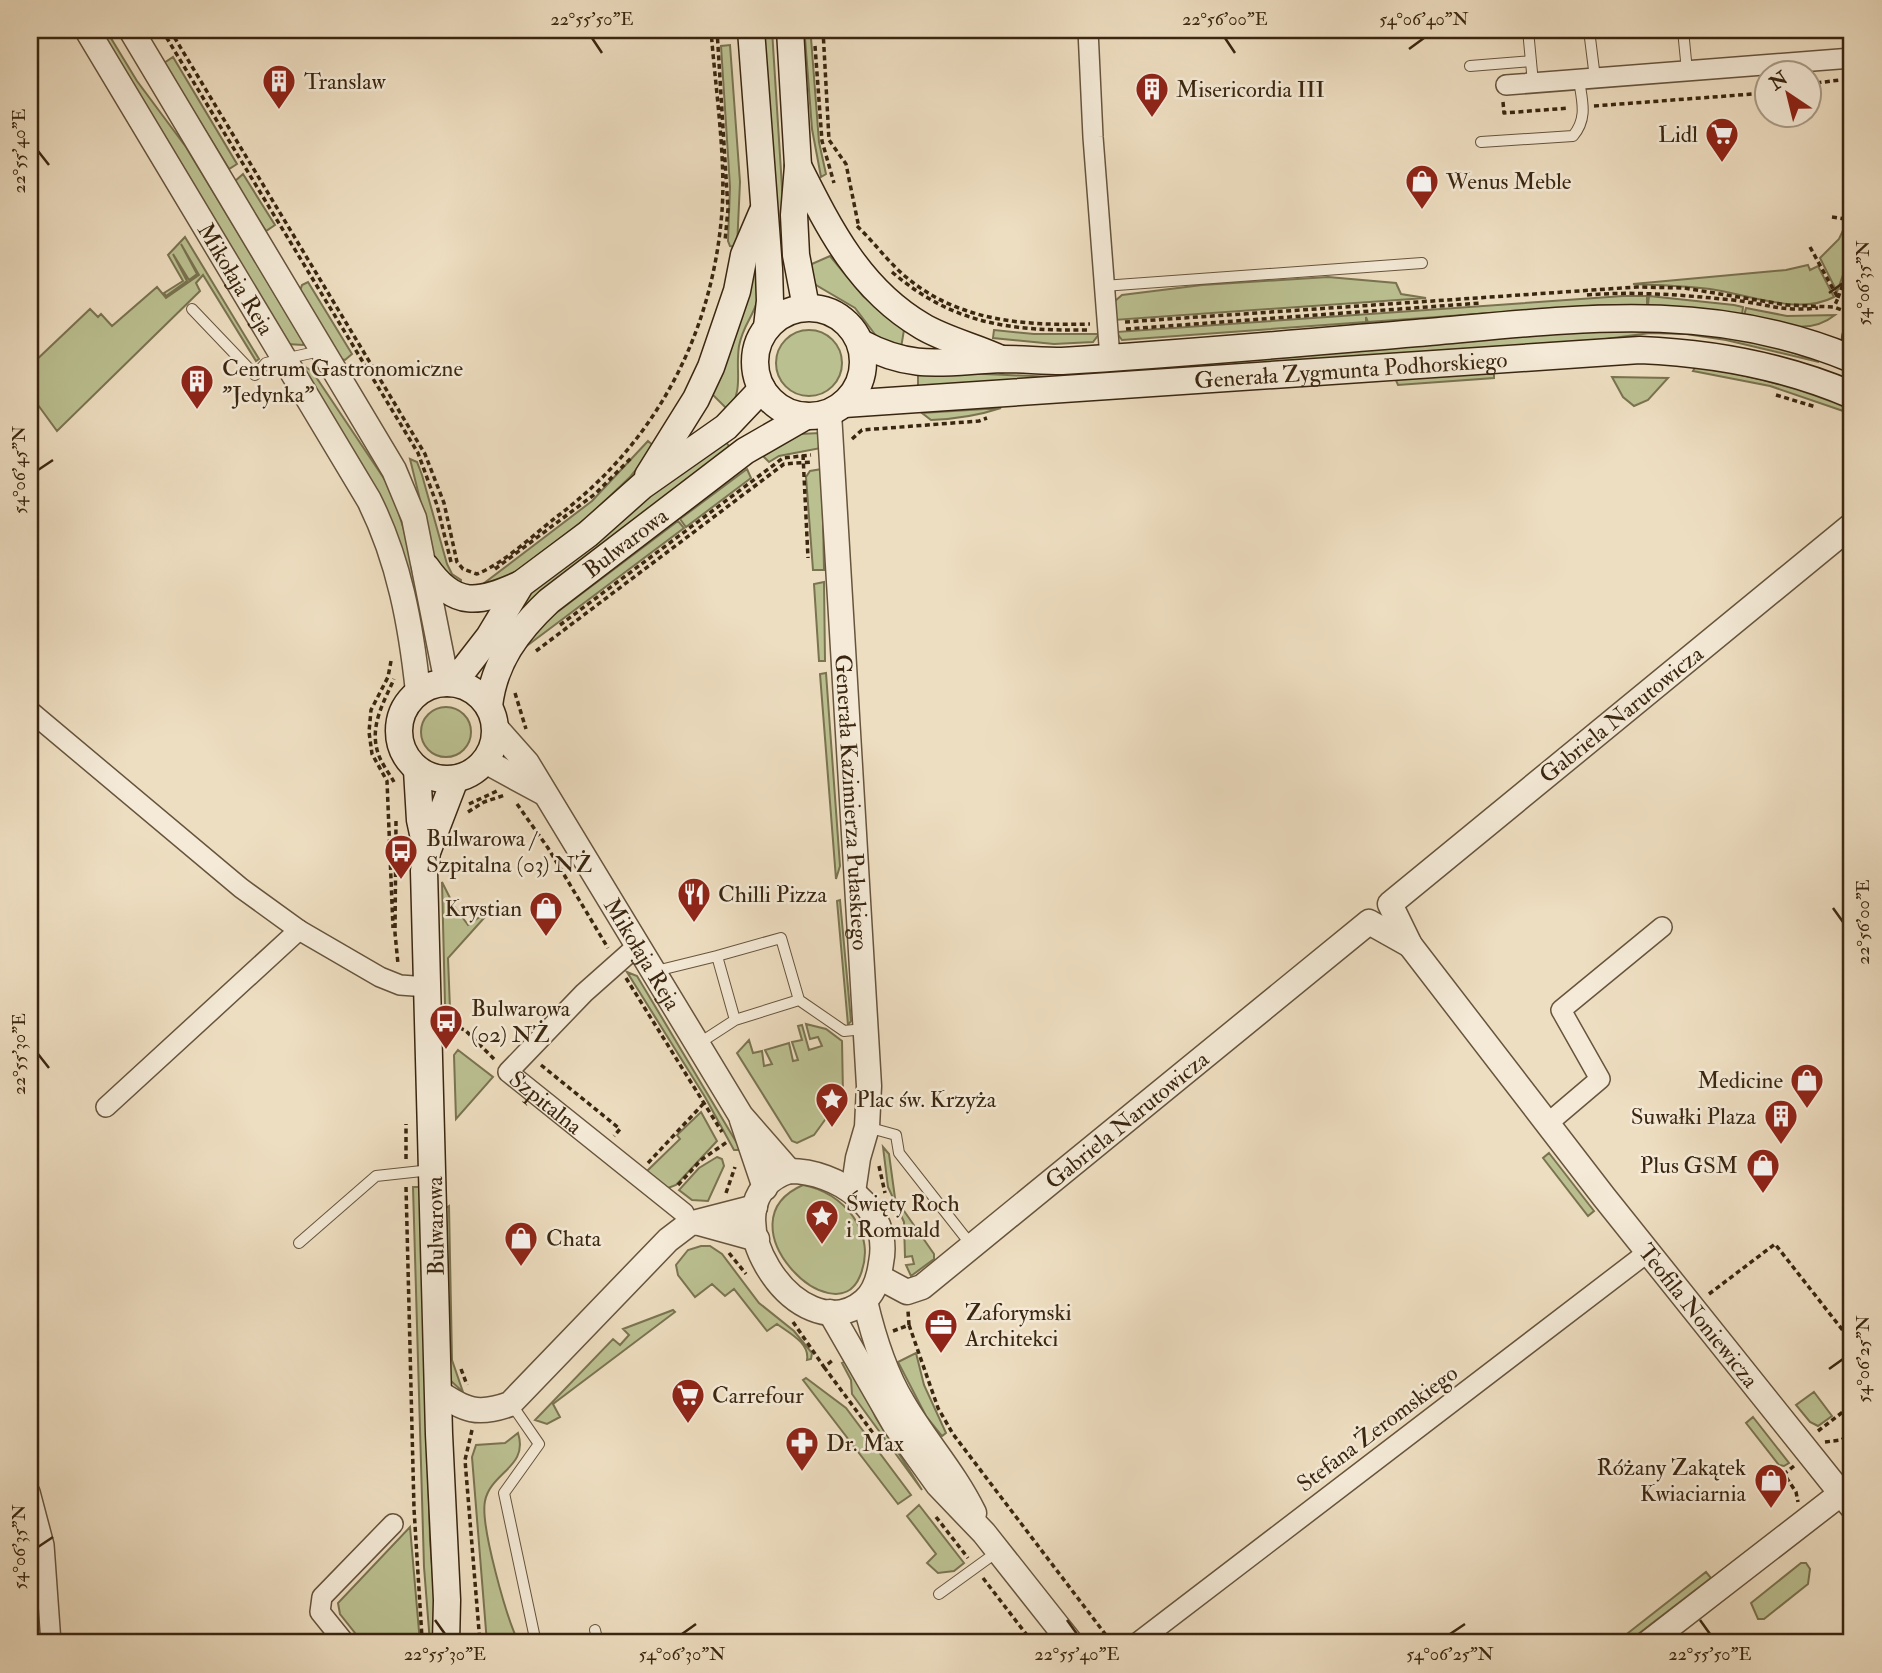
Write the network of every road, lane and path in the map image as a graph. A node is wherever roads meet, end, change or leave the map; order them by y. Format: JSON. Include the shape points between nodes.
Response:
{"nodes":[{"id":1,"x":87,"y":30,"type":"edge"},
{"id":2,"x":131,"y":30,"type":"edge"},
{"id":3,"x":162,"y":30,"type":"edge"},
{"id":4,"x":170,"y":30,"type":"edge"},
{"id":5,"x":711,"y":30,"type":"edge"},
{"id":6,"x":716,"y":30,"type":"edge"},
{"id":7,"x":751,"y":30,"type":"edge"},
{"id":8,"x":790,"y":30,"type":"edge"},
{"id":9,"x":1088,"y":30,"type":"edge"},
{"id":10,"x":1528,"y":30,"type":"edge"},
{"id":11,"x":1589,"y":30,"type":"edge"},
{"id":12,"x":1682,"y":30,"type":"edge"},
{"id":13,"x":1852,"y":58,"type":"edge"},
{"id":14,"x":1531,"y":61,"type":"junction"},
{"id":15,"x":1470,"y":66,"type":"dead end"},
{"id":16,"x":1687,"y":71,"type":"junction"},
{"id":17,"x":1587,"y":79,"type":"junction"},
{"id":18,"x":1843,"y":79,"type":"dead end"},
{"id":19,"x":1822,"y":82,"type":"edge"},
{"id":20,"x":1533,"y":83,"type":"junction"},
{"id":21,"x":1504,"y":93,"type":"joint"},
{"id":22,"x":1752,"y":94,"type":"edge"},
{"id":23,"x":1583,"y":107,"type":"junction"},
{"id":24,"x":1481,"y":142,"type":"dead end"},
{"id":25,"x":798,"y":166,"type":"junction"},
{"id":26,"x":762,"y":213,"type":"junction"},
{"id":27,"x":1832,"y":217,"type":"dead end"},
{"id":28,"x":1852,"y":220,"type":"edge"},
{"id":29,"x":1810,"y":247,"type":"dead end"},
{"id":30,"x":1852,"y":258,"type":"edge"},
{"id":31,"x":1422,"y":263,"type":"dead end"},
{"id":32,"x":1103,"y":286,"type":"junction"},
{"id":33,"x":1838,"y":298,"type":"junction"},
{"id":34,"x":806,"y":307,"type":"junction"},
{"id":35,"x":192,"y":309,"type":"dead end"},
{"id":36,"x":1852,"y":314,"type":"edge"},
{"id":37,"x":767,"y":327,"type":"junction"},
{"id":38,"x":861,"y":343,"type":"junction"},
{"id":39,"x":697,"y":348,"type":"dead end"},
{"id":40,"x":324,"y":351,"type":"junction"},
{"id":41,"x":1852,"y":352,"type":"edge"},
{"id":42,"x":284,"y":357,"type":"junction"},
{"id":43,"x":1110,"y":358,"type":"junction"},
{"id":44,"x":1001,"y":359,"type":"junction"},
{"id":45,"x":762,"y":389,"type":"junction"},
{"id":46,"x":1767,"y":392,"type":"dead end"},
{"id":47,"x":1836,"y":397,"type":"edge"},
{"id":48,"x":826,"y":411,"type":"junction"},
{"id":49,"x":996,"y":414,"type":"dead end"},
{"id":50,"x":637,"y":449,"type":"dead end"},
{"id":51,"x":803,"y":455,"type":"junction"},
{"id":52,"x":836,"y":455,"type":"junction"},
{"id":53,"x":803,"y":462,"type":"junction"},
{"id":54,"x":642,"y":486,"type":"junction"},
{"id":55,"x":1852,"y":525,"type":"edge"},
{"id":56,"x":808,"y":558,"type":"dead end"},
{"id":57,"x":426,"y":567,"type":"junction"},
{"id":58,"x":521,"y":584,"type":"junction"},
{"id":59,"x":552,"y":630,"type":"dead end"},
{"id":60,"x":404,"y":646,"type":"junction"},
{"id":61,"x":535,"y":651,"type":"dead end"},
{"id":62,"x":447,"y":683,"type":"junction"},
{"id":63,"x":516,"y":686,"type":"dead end"},
{"id":64,"x":418,"y":692,"type":"junction"},
{"id":65,"x":498,"y":708,"type":"junction"},
{"id":66,"x":30,"y":711,"type":"edge"},
{"id":67,"x":520,"y":757,"type":"junction"},
{"id":68,"x":485,"y":761,"type":"junction"},
{"id":69,"x":417,"y":770,"type":"junction"},
{"id":70,"x":455,"y":779,"type":"junction"},
{"id":71,"x":395,"y":783,"type":"dead end"},
{"id":72,"x":388,"y":811,"type":"junction"},
{"id":73,"x":450,"y":817,"type":"junction"},
{"id":74,"x":427,"y":852,"type":"junction"},
{"id":75,"x":1390,"y":904,"type":"joint"},
{"id":76,"x":1369,"y":922,"type":"joint"},
{"id":77,"x":1662,"y":927,"type":"dead end"},
{"id":78,"x":299,"y":930,"type":"junction"},
{"id":79,"x":1410,"y":945,"type":"junction"},
{"id":80,"x":637,"y":946,"type":"junction"},
{"id":81,"x":717,"y":957,"type":"junction"},
{"id":82,"x":616,"y":962,"type":"junction"},
{"id":83,"x":653,"y":972,"type":"junction"},
{"id":84,"x":428,"y":987,"type":"junction"},
{"id":85,"x":799,"y":1000,"type":"junction"},
{"id":86,"x":735,"y":1020,"type":"junction"},
{"id":87,"x":430,"y":1024,"type":"junction"},
{"id":88,"x":864,"y":1029,"type":"junction"},
{"id":89,"x":698,"y":1044,"type":"junction"},
{"id":90,"x":540,"y":1065,"type":"dead end"},
{"id":91,"x":508,"y":1072,"type":"junction"},
{"id":92,"x":704,"y":1103,"type":"junction"},
{"id":93,"x":106,"y":1107,"type":"dead end"},
{"id":94,"x":406,"y":1116,"type":"dead end"},
{"id":95,"x":741,"y":1116,"type":"junction"},
{"id":96,"x":1547,"y":1124,"type":"junction"},
{"id":97,"x":867,"y":1127,"type":"junction"},
{"id":98,"x":610,"y":1140,"type":"dead end"},
{"id":99,"x":727,"y":1142,"type":"junction"},
{"id":100,"x":732,"y":1152,"type":"dead end"},
{"id":101,"x":737,"y":1161,"type":"dead end"},
{"id":102,"x":643,"y":1168,"type":"dead end"},
{"id":103,"x":434,"y":1170,"type":"junction"},
{"id":104,"x":406,"y":1171,"type":"junction"},
{"id":105,"x":789,"y":1171,"type":"junction"},
{"id":106,"x":853,"y":1192,"type":"junction"},
{"id":107,"x":678,"y":1194,"type":"dead end"},
{"id":108,"x":760,"y":1197,"type":"junction"},
{"id":109,"x":694,"y":1223,"type":"junction"},
{"id":110,"x":722,"y":1223,"type":"junction"},
{"id":111,"x":757,"y":1239,"type":"junction"},
{"id":112,"x":299,"y":1243,"type":"dead end"},
{"id":113,"x":972,"y":1246,"type":"junction"},
{"id":114,"x":1648,"y":1252,"type":"junction"},
{"id":115,"x":879,"y":1277,"type":"junction"},
{"id":116,"x":753,"y":1282,"type":"dead end"},
{"id":117,"x":907,"y":1292,"type":"junction"},
{"id":118,"x":1705,"y":1297,"type":"dead end"},
{"id":119,"x":865,"y":1301,"type":"junction"},
{"id":120,"x":830,"y":1312,"type":"junction"},
{"id":121,"x":787,"y":1314,"type":"dead end"},
{"id":122,"x":909,"y":1325,"type":"junction"},
{"id":123,"x":863,"y":1342,"type":"junction"},
{"id":124,"x":1852,"y":1342,"type":"edge"},
{"id":125,"x":438,"y":1392,"type":"junction"},
{"id":126,"x":510,"y":1404,"type":"junction"},
{"id":127,"x":1852,"y":1405,"type":"edge"},
{"id":128,"x":465,"y":1410,"type":"junction"},
{"id":129,"x":439,"y":1434,"type":"junction"},
{"id":130,"x":1813,"y":1434,"type":"dead end"},
{"id":131,"x":30,"y":1492,"type":"edge"},
{"id":132,"x":1849,"y":1495,"type":"edge"},
{"id":133,"x":393,"y":1524,"type":"dead end"},
{"id":134,"x":991,"y":1542,"type":"junction"},
{"id":135,"x":1844,"y":1550,"type":"dead end"},
{"id":136,"x":1852,"y":1560,"type":"edge"},
{"id":137,"x":939,"y":1594,"type":"dead end"},
{"id":138,"x":447,"y":1600,"type":"junction"},
{"id":139,"x":595,"y":1630,"type":"dead end"},
{"id":140,"x":51,"y":1643,"type":"edge"},
{"id":141,"x":345,"y":1643,"type":"edge"},
{"id":142,"x":422,"y":1643,"type":"edge"},
{"id":143,"x":446,"y":1643,"type":"edge"},
{"id":144,"x":459,"y":1643,"type":"edge"},
{"id":145,"x":536,"y":1643,"type":"edge"},
{"id":146,"x":598,"y":1643,"type":"edge"},
{"id":147,"x":1071,"y":1643,"type":"edge"},
{"id":148,"x":1112,"y":1643,"type":"edge"},
{"id":149,"x":1137,"y":1643,"type":"edge"},
{"id":150,"x":1648,"y":1643,"type":"edge"}],
"edges":[{"from":1,"to":42,"type":"street","name":"Mikołaja Reja"},
{"from":2,"to":40,"type":"street","name":"Mikołaja Reja"},
{"from":3,"to":50,"type":"path","via":[[418,453],[438,505],[452,565],[459,573],[476,580],[487,575],[595,494]]},
{"from":4,"to":5,"type":"path","via":[[425,454],[444,503],[457,562],[477,574],[592,490],[673,387],[691,347],[713,275],[722,209]]},
{"from":6,"to":39,"type":"path","via":[[728,209],[719,277]]},
{"from":7,"to":26,"type":"main road"},
{"from":8,"to":25,"type":"main road"},
{"from":9,"to":32,"type":"street"},
{"from":10,"to":14,"type":"lane"},
{"from":11,"to":17,"type":"lane"},
{"from":12,"to":16,"type":"lane"},
{"from":13,"to":16,"type":"street"},
{"from":14,"to":15,"type":"lane"},
{"from":14,"to":20,"type":"lane"},
{"from":16,"to":17,"type":"street"},
{"from":17,"to":20,"type":"street"},
{"from":17,"to":23,"type":"lane"},
{"from":18,"to":19,"type":"path"},
{"from":20,"to":21,"type":"street"},
{"from":21,"to":23,"type":"path","via":[[1504,113]]},
{"from":22,"to":23,"type":"path"},
{"from":23,"to":24,"type":"lane","via":[[1582,125],[1573,136]]},
{"from":25,"to":34,"type":"main road","via":[[796,255]]},
{"from":25,"to":44,"type":"main road","via":[[835,239],[885,298],[922,326]]},
{"from":26,"to":37,"type":"main road","via":[[770,301]]},
{"from":26,"to":54,"type":"main road","via":[[744,255],[734,304],[711,367]]},
{"from":27,"to":28,"type":"path"},
{"from":29,"to":33,"type":"path"},
{"from":30,"to":33,"type":"path"},
{"from":31,"to":32,"type":"lane"},
{"from":32,"to":43,"type":"street"},
{"from":33,"to":36,"type":"path","via":[[1834,307]]},
{"from":34,"to":37,"type":"main road","via":[[778,317]]},
{"from":34,"to":38,"type":"main road","via":[[840,316]]},
{"from":35,"to":42,"type":"lane","via":[[256,375],[266,363]]},
{"from":37,"to":45,"type":"main road","via":[[755,357]]},
{"from":38,"to":44,"type":"main road","name":"Generała Zygmunta Podhorskiego","via":[[904,362],[961,364]]},
{"from":38,"to":48,"type":"main road","via":[[862,377],[855,392]]},
{"from":40,"to":42,"type":"lane"},
{"from":40,"to":57,"type":"street","name":"Mikołaja Reja","via":[[394,470],[414,518]]},
{"from":41,"to":43,"type":"main road","name":"Generała Zygmunta Podhorskiego","via":[[1719,323],[1619,316]]},
{"from":41,"to":47,"type":"street"},
{"from":42,"to":60,"type":"street","name":"Mikołaja Reja","via":[[386,534]]},
{"from":43,"to":44,"type":"main road","name":"Generała Zygmunta Podhorskiego"},
{"from":45,"to":48,"type":"main road","via":[[773,403],[789,412]]},
{"from":45,"to":54,"type":"main road","name":"Bulwarowa","via":[[726,427]]},
{"from":46,"to":47,"type":"path"},
{"from":47,"to":48,"type":"main road","name":"Generała Zygmunta Podhorskiego","via":[[1759,364],[1640,350]]},
{"from":48,"to":52,"type":"street","name":"Generała Kazimierza Pułaskiego"},
{"from":48,"to":65,"type":"main road","name":"Bulwarowa","via":[[745,451],[549,601],[525,624],[502,659],[491,685]]},
{"from":49,"to":52,"type":"path","via":[[979,421],[862,430]]},
{"from":51,"to":52,"type":"path"},
{"from":51,"to":53,"type":"path"},
{"from":51,"to":59,"type":"path","via":[[783,458]]},
{"from":52,"to":53,"type":"path"},
{"from":52,"to":88,"type":"street","name":"Generała Kazimierza Pułaskiego"},
{"from":53,"to":56,"type":"path"},
{"from":53,"to":61,"type":"path","via":[[784,464]]},
{"from":54,"to":58,"type":"main road","name":"Bulwarowa"},
{"from":55,"to":75,"type":"street","name":"Gabriela Narutowicza"},
{"from":57,"to":58,"type":"main road","via":[[441,589],[465,599],[488,599]]},
{"from":57,"to":62,"type":"street","name":"Mikołaja Reja"},
{"from":58,"to":62,"type":"main road","name":"Bulwarowa","via":[[489,637]]},
{"from":60,"to":64,"type":"street","name":"Mikołaja Reja"},
{"from":60,"to":71,"type":"path","via":[[378,714],[376,733],[377,753]]},
{"from":60,"to":72,"type":"path","via":[[390,651],[388,677],[371,710],[372,754],[387,780]]},
{"from":62,"to":64,"type":"main road"},
{"from":62,"to":65,"type":"main road","via":[[467,687]]},
{"from":63,"to":67,"type":"path"},
{"from":64,"to":69,"type":"main road","via":[[404,709],[398,731],[400,746]]},
{"from":65,"to":67,"type":"street","name":"Mikołaja Reja"},
{"from":65,"to":67,"type":"path","via":[[516,721],[529,748]]},
{"from":65,"to":68,"type":"main road","via":[[495,740]]},
{"from":66,"to":78,"type":"street"},
{"from":67,"to":68,"type":"street","name":"Mikołaja Reja"},
{"from":67,"to":73,"type":"path","via":[[497,791]]},
{"from":67,"to":80,"type":"street","name":"Mikołaja Reja"},
{"from":68,"to":70,"type":"main road","via":[[477,770]]},
{"from":69,"to":70,"type":"main road"},
{"from":69,"to":74,"type":"main road","name":"Bulwarowa"},
{"from":70,"to":73,"type":"main road","name":"Bulwarowa"},
{"from":72,"to":72,"type":"path","via":[[390,917],[395,933],[395,811]]},
{"from":73,"to":74,"type":"main road","name":"Bulwarowa"},
{"from":73,"to":82,"type":"path","via":[[506,795],[519,805]]},
{"from":74,"to":84,"type":"main road","name":"Bulwarowa"},
{"from":75,"to":79,"type":"street","name":"Teofila Noniewicza"},
{"from":76,"to":79,"type":"street","name":"Teofila Noniewicza"},
{"from":76,"to":113,"type":"street","name":"Gabriela Narutowicza"},
{"from":77,"to":96,"type":"street","via":[[1561,1010],[1600,1079]]},
{"from":78,"to":84,"type":"street","via":[[380,977],[400,985]]},
{"from":78,"to":93,"type":"street"},
{"from":79,"to":96,"type":"street","name":"Teofila Noniewicza"},
{"from":80,"to":82,"type":"street","name":"Szpitalna"},
{"from":80,"to":83,"type":"street","name":"Mikołaja Reja"},
{"from":81,"to":83,"type":"lane"},
{"from":81,"to":85,"type":"lane","via":[[781,938]]},
{"from":81,"to":86,"type":"lane"},
{"from":82,"to":91,"type":"street","name":"Szpitalna"},
{"from":82,"to":92,"type":"path"},
{"from":83,"to":89,"type":"street","name":"Mikołaja Reja"},
{"from":84,"to":87,"type":"main road","name":"Bulwarowa"},
{"from":85,"to":86,"type":"lane"},
{"from":85,"to":88,"type":"lane","via":[[844,1031]]},
{"from":86,"to":89,"type":"lane"},
{"from":87,"to":91,"type":"path","via":[[445,1023],[465,1030]]},
{"from":87,"to":103,"type":"main road","name":"Bulwarowa"},
{"from":88,"to":97,"type":"street","name":"Generała Kazimierza Pułaskiego"},
{"from":89,"to":95,"type":"street","name":"Mikołaja Reja"},
{"from":90,"to":98,"type":"path","via":[[621,1129]]},
{"from":91,"to":109,"type":"street","name":"Szpitalna"},
{"from":92,"to":99,"type":"path"},
{"from":92,"to":102,"type":"path"},
{"from":94,"to":104,"type":"path"},
{"from":95,"to":105,"type":"street"},
{"from":95,"to":108,"type":"street"},
{"from":96,"to":114,"type":"street","name":"Teofila Noniewicza"},
{"from":97,"to":106,"type":"street","name":"Generała Kazimierza Pułaskiego"},
{"from":97,"to":113,"type":"lane","via":[[896,1135],[900,1153]]},
{"from":99,"to":100,"type":"path"},
{"from":99,"to":107,"type":"path","via":[[701,1160],[679,1184]]},
{"from":101,"to":110,"type":"path","via":[[723,1201]]},
{"from":103,"to":104,"type":"lane"},
{"from":103,"to":125,"type":"main road","name":"Bulwarowa"},
{"from":104,"to":112,"type":"lane","via":[[376,1176]]},
{"from":104,"to":142,"type":"path"},
{"from":105,"to":106,"type":"street","via":[[823,1175]]},
{"from":105,"to":108,"type":"street","via":[[771,1180]]},
{"from":106,"to":115,"type":"street","via":[[870,1209],[880,1230],[883,1254]]},
{"from":108,"to":110,"type":"street"},
{"from":108,"to":111,"type":"street"},
{"from":109,"to":110,"type":"street"},
{"from":109,"to":126,"type":"street","via":[[668,1241]]},
{"from":110,"to":111,"type":"street"},
{"from":110,"to":116,"type":"path","via":[[721,1244]]},
{"from":111,"to":120,"type":"street","via":[[774,1279],[799,1301]]},
{"from":113,"to":117,"type":"street","name":"Gabriela Narutowicza","via":[[922,1287]]},
{"from":114,"to":132,"type":"street","name":"Teofila Noniewicza"},
{"from":114,"to":149,"type":"street","name":"Stefana Żeromskiego"},
{"from":115,"to":117,"type":"street"},
{"from":115,"to":119,"type":"street"},
{"from":117,"to":122,"type":"path"},
{"from":118,"to":124,"type":"path","via":[[1775,1244]]},
{"from":119,"to":120,"type":"street"},
{"from":119,"to":123,"type":"street"},
{"from":120,"to":123,"type":"street"},
{"from":121,"to":123,"type":"path","via":[[824,1367]]},
{"from":122,"to":123,"type":"path"},
{"from":122,"to":148,"type":"path","via":[[938,1408],[953,1434]]},
{"from":123,"to":134,"type":"street","via":[[895,1425],[938,1485]]},
{"from":125,"to":128,"type":"street"},
{"from":125,"to":129,"type":"main road","name":"Bulwarowa"},
{"from":126,"to":128,"type":"street"},
{"from":126,"to":145,"type":"lane","via":[[539,1444],[509,1482],[503,1502]]},
{"from":127,"to":130,"type":"path"},
{"from":128,"to":129,"type":"street"},
{"from":129,"to":138,"type":"main road","name":"Bulwarowa"},
{"from":131,"to":140,"type":"street","via":[[44,1545]]},
{"from":132,"to":150,"type":"street"},
{"from":133,"to":141,"type":"street","via":[[322,1597],[320,1612]]},
{"from":134,"to":137,"type":"lane"},
{"from":134,"to":147,"type":"street"},
{"from":135,"to":136,"type":"path"},
{"from":138,"to":143,"type":"main road","name":"Bulwarowa"},
{"from":138,"to":144,"type":"main road","name":"Bulwarowa"},
{"from":139,"to":146,"type":"lane"}]}
